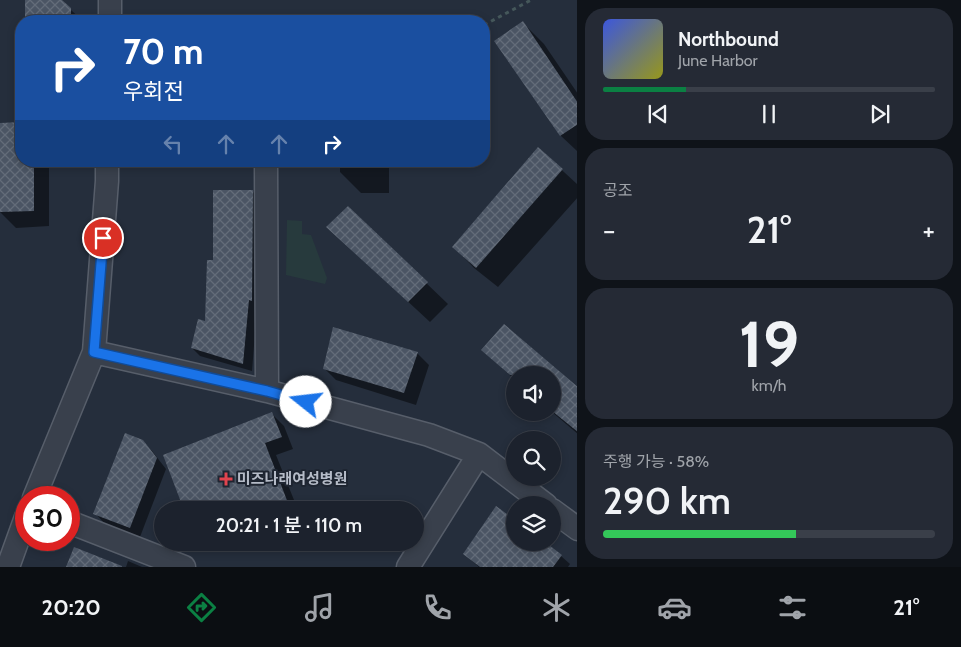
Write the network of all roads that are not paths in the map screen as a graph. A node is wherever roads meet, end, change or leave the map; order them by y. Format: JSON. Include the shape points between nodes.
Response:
{"nodes":[{"id":1,"x":110,"y":0,"type":"edge"},
{"id":2,"x":110,"y":15,"type":"edge"},
{"id":3,"x":107,"y":167,"type":"edge"},
{"id":4,"x":266,"y":167,"type":"edge"},
{"id":5,"x":94,"y":352,"type":"junction"},
{"id":6,"x":267,"y":391,"type":"junction"},
{"id":7,"x":479,"y":454,"type":"junction"},
{"id":8,"x":39,"y":486,"type":"edge"},
{"id":9,"x":534,"y":496,"type":"edge"},
{"id":10,"x":561,"y":517,"type":"edge"},
{"id":11,"x":80,"y":526,"type":"edge"},
{"id":12,"x":577,"y":529,"type":"edge"},
{"id":13,"x":15,"y":548,"type":"edge"},
{"id":14,"x":8,"y":567,"type":"edge"},
{"id":15,"x":184,"y":567,"type":"edge"},
{"id":16,"x":408,"y":567,"type":"edge"}],
"edges":[{"from":1,"to":2,"type":"street"},
{"from":3,"to":5,"type":"street"},
{"from":4,"to":6,"type":"street"},
{"from":5,"to":6,"type":"street"},
{"from":5,"to":8,"type":"street"},
{"from":6,"to":7,"type":"street","via":[[430,435]]},
{"from":7,"to":9,"type":"street"},
{"from":7,"to":16,"type":"street"},
{"from":10,"to":12,"type":"street"},
{"from":11,"to":15,"type":"street"},
{"from":13,"to":14,"type":"street"}]}
